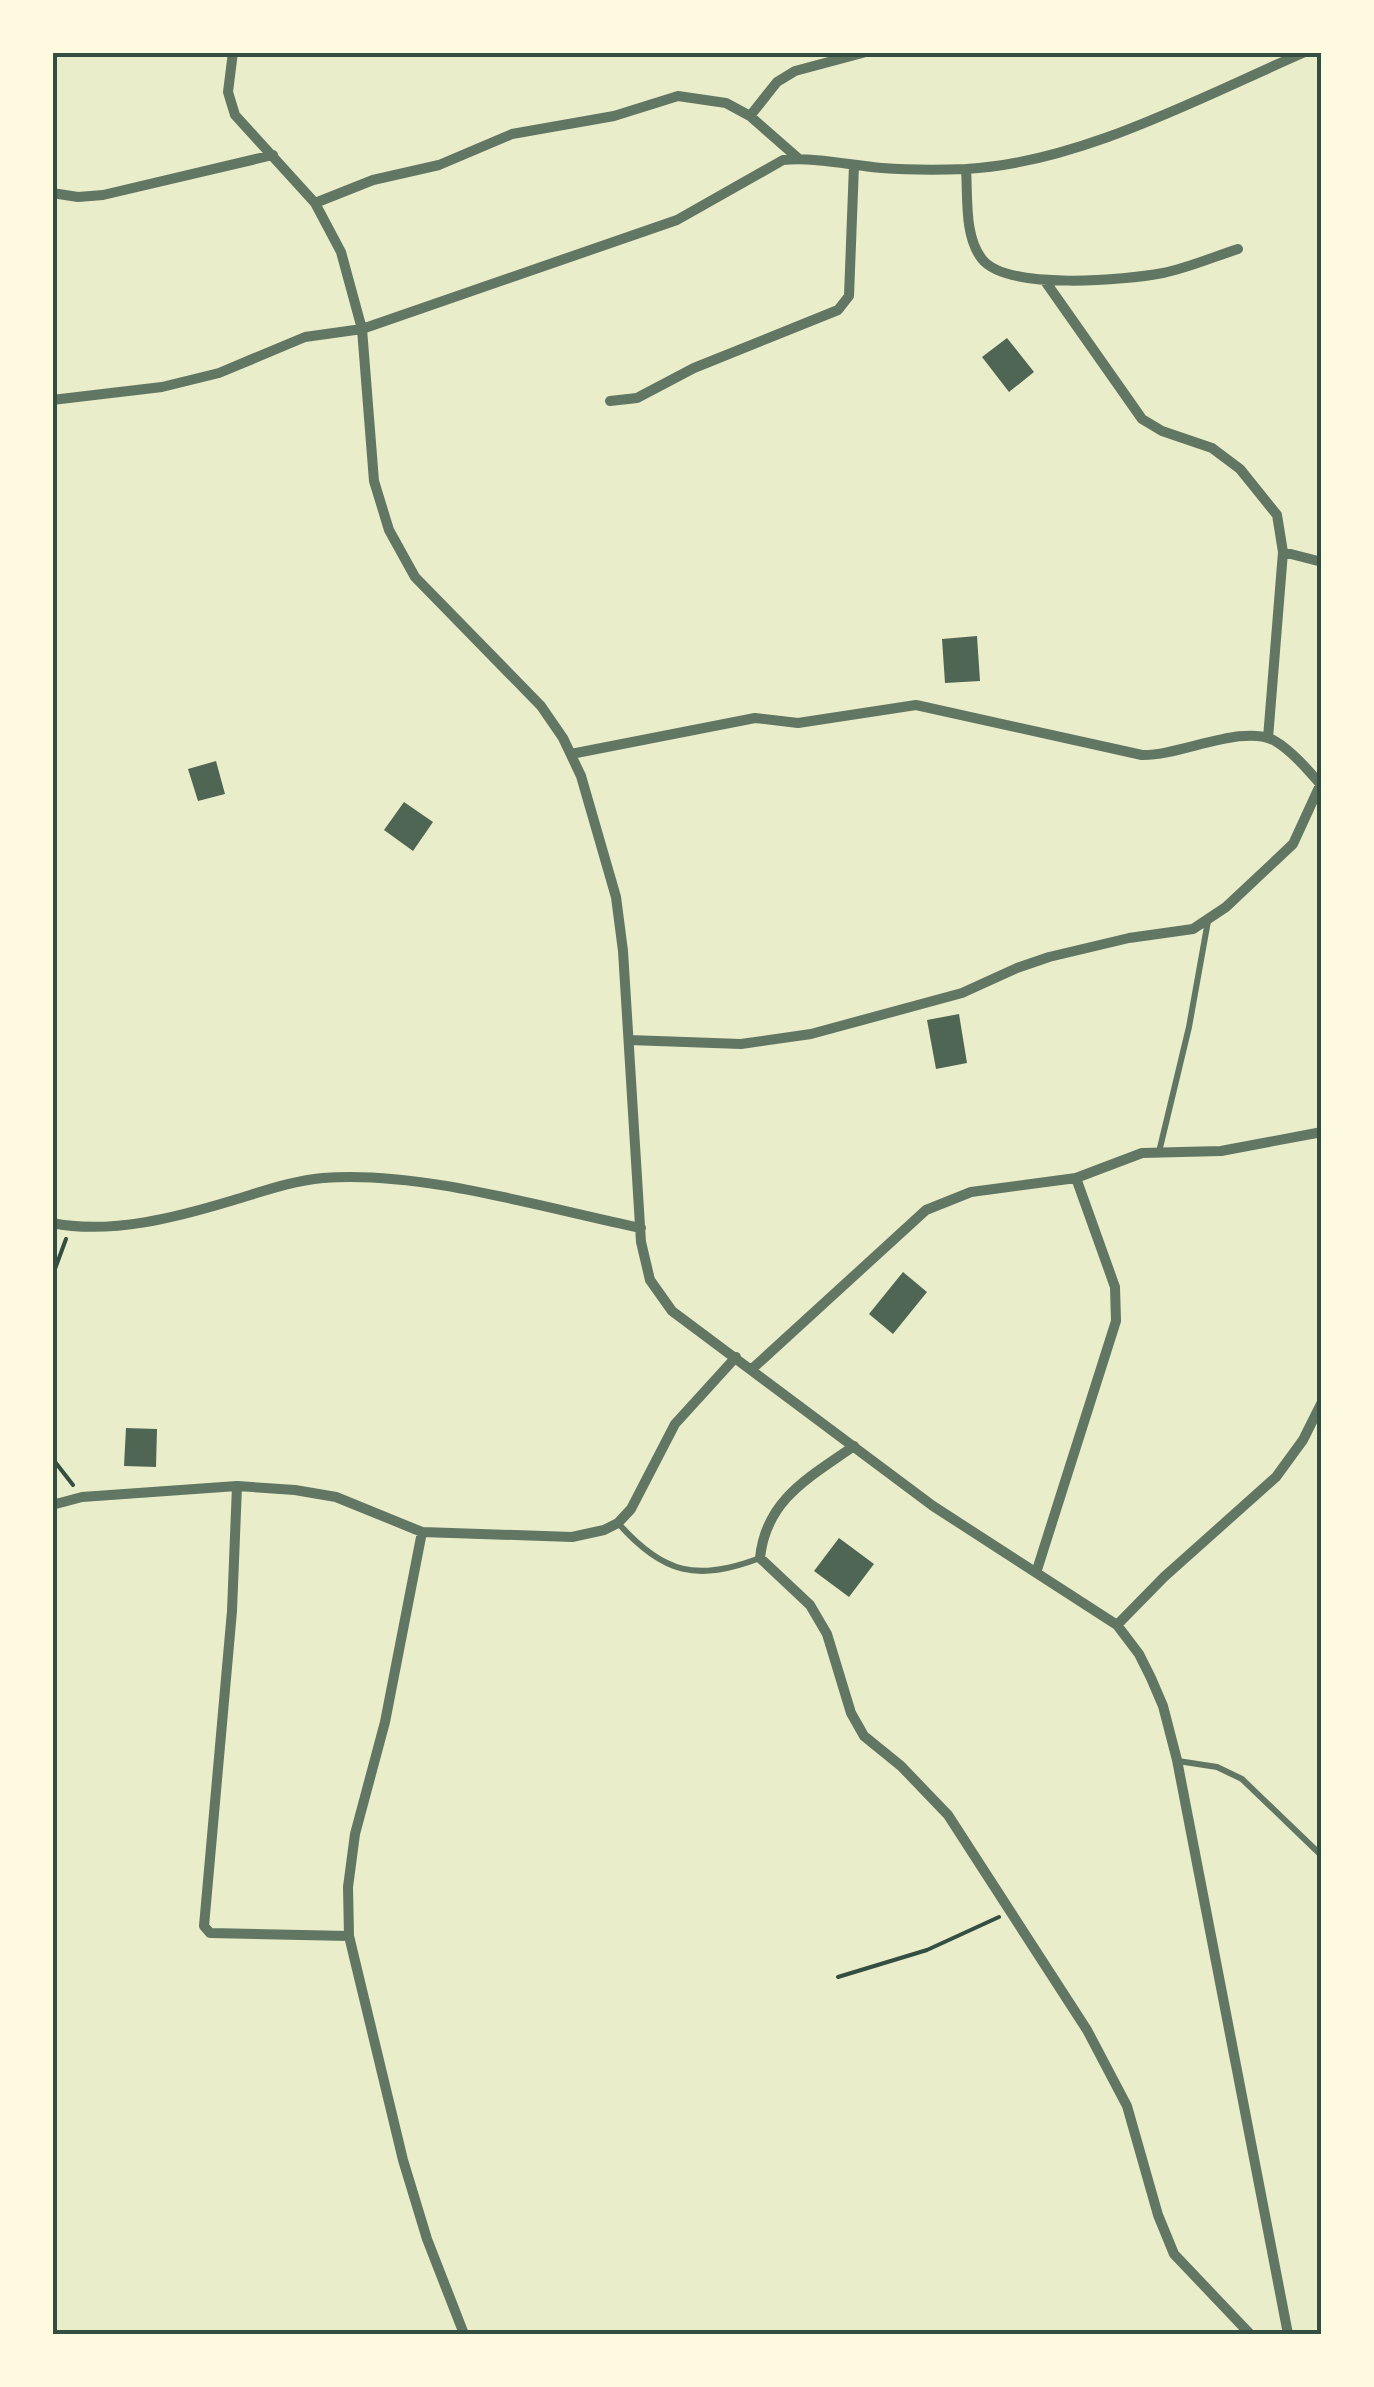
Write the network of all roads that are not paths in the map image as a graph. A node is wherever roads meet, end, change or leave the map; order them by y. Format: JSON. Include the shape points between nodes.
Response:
{"nodes":[{"id":1,"x":233,"y":52,"type":"edge"},
{"id":2,"x":866,"y":52,"type":"edge"},
{"id":3,"x":1305,"y":52,"type":"edge"},
{"id":4,"x":750,"y":116,"type":"junction"},
{"id":5,"x":272,"y":156,"type":"junction"},
{"id":6,"x":800,"y":159,"type":"junction"},
{"id":7,"x":854,"y":164,"type":"junction"},
{"id":8,"x":966,"y":169,"type":"junction"},
{"id":9,"x":52,"y":193,"type":"edge"},
{"id":10,"x":315,"y":203,"type":"junction"},
{"id":11,"x":1238,"y":249,"type":"dead end"},
{"id":12,"x":1045,"y":281,"type":"junction"},
{"id":13,"x":362,"y":329,"type":"junction"},
{"id":14,"x":52,"y":400,"type":"edge"},
{"id":15,"x":610,"y":401,"type":"dead end"},
{"id":16,"x":1283,"y":552,"type":"junction"},
{"id":17,"x":1322,"y":562,"type":"edge"},
{"id":18,"x":1268,"y":738,"type":"junction"},
{"id":19,"x":571,"y":754,"type":"junction"},
{"id":20,"x":1321,"y":783,"type":"edge"},
{"id":21,"x":1208,"y":921,"type":"junction"},
{"id":22,"x":629,"y":1040,"type":"junction"},
{"id":23,"x":1322,"y":1132,"type":"edge"},
{"id":24,"x":1159,"y":1152,"type":"junction"},
{"id":25,"x":1076,"y":1178,"type":"junction"},
{"id":26,"x":52,"y":1224,"type":"edge"},
{"id":27,"x":641,"y":1228,"type":"junction"},
{"id":28,"x":736,"y":1357,"type":"junction"},
{"id":29,"x":752,"y":1369,"type":"junction"},
{"id":30,"x":1322,"y":1402,"type":"edge"},
{"id":31,"x":854,"y":1446,"type":"junction"},
{"id":32,"x":237,"y":1486,"type":"junction"},
{"id":33,"x":52,"y":1505,"type":"edge"},
{"id":34,"x":618,"y":1523,"type":"junction"},
{"id":35,"x":422,"y":1532,"type":"junction"},
{"id":36,"x":760,"y":1558,"type":"junction"},
{"id":37,"x":1036,"y":1573,"type":"junction"},
{"id":38,"x":1116,"y":1625,"type":"junction"},
{"id":39,"x":1177,"y":1760,"type":"junction"},
{"id":40,"x":1322,"y":1856,"type":"edge"},
{"id":41,"x":348,"y":1936,"type":"junction"},
{"id":42,"x":464,"y":2334,"type":"edge"},
{"id":43,"x":1250,"y":2334,"type":"edge"},
{"id":44,"x":1288,"y":2334,"type":"edge"}],
"edges":[{"from":1,"to":5,"type":"street","via":[[228,92],[235,114]]},
{"from":2,"to":4,"type":"street","via":[[795,71]]},
{"from":3,"to":8,"type":"street","via":[[1090,144]]},
{"from":4,"to":6,"type":"street"},
{"from":4,"to":10,"type":"street","via":[[726,104],[678,96],[614,116],[512,134]]},
{"from":5,"to":9,"type":"street","via":[[103,195]]},
{"from":5,"to":10,"type":"street"},
{"from":6,"to":7,"type":"street"},
{"from":6,"to":13,"type":"street","via":[[765,168],[638,236]]},
{"from":7,"to":8,"type":"street"},
{"from":7,"to":15,"type":"street","via":[[849,296],[838,310],[636,398]]},
{"from":8,"to":12,"type":"street","via":[[971,241],[984,263],[1005,275]]},
{"from":10,"to":13,"type":"street","via":[[340,252]]},
{"from":11,"to":12,"type":"street","via":[[1169,272]]},
{"from":12,"to":16,"type":"street","via":[[1142,418],[1212,448],[1240,469],[1277,515]]},
{"from":13,"to":14,"type":"street","via":[[305,337],[219,373],[162,387]]},
{"from":13,"to":19,"type":"street","via":[[374,480],[388,530],[415,577],[541,706]]},
{"from":16,"to":17,"type":"street"},
{"from":16,"to":18,"type":"street"},
{"from":18,"to":19,"type":"street","via":[[1220,738],[1164,756],[1142,755],[916,705],[798,722],[755,718]]},
{"from":18,"to":20,"type":"street"},
{"from":19,"to":22,"type":"street","via":[[616,896]]},
{"from":20,"to":21,"type":"street","via":[[1292,844]]},
{"from":21,"to":22,"type":"street","via":[[1049,957],[962,994],[811,1034],[740,1044]]},
{"from":21,"to":24,"type":"lane"},
{"from":22,"to":27,"type":"street"},
{"from":23,"to":24,"type":"street","via":[[1222,1151]]},
{"from":24,"to":25,"type":"street"},
{"from":25,"to":29,"type":"street","via":[[970,1192],[926,1210]]},
{"from":25,"to":37,"type":"street","via":[[1115,1287],[1116,1321]]},
{"from":26,"to":27,"type":"street","via":[[132,1223],[281,1184],[371,1177]]},
{"from":27,"to":28,"type":"street","via":[[650,1280],[672,1311]]},
{"from":28,"to":29,"type":"street"},
{"from":28,"to":34,"type":"street","via":[[675,1424]]},
{"from":29,"to":31,"type":"street"},
{"from":30,"to":38,"type":"street","via":[[1276,1477]]},
{"from":31,"to":36,"type":"street","via":[[790,1492],[775,1512]]},
{"from":31,"to":37,"type":"street"},
{"from":32,"to":33,"type":"street","via":[[82,1496]]},
{"from":32,"to":35,"type":"street","via":[[336,1498]]},
{"from":32,"to":41,"type":"street","via":[[204,1926],[210,1933]]},
{"from":34,"to":35,"type":"street","via":[[572,1537]]},
{"from":34,"to":36,"type":"lane","via":[[647,1553],[690,1570],[709,1574]]},
{"from":35,"to":41,"type":"street","via":[[386,1722],[355,1834]]},
{"from":36,"to":43,"type":"street","via":[[810,1605],[828,1634],[864,1736],[948,1815],[1012,1911],[1127,2106],[1174,2254]]},
{"from":37,"to":38,"type":"street"},
{"from":38,"to":39,"type":"street","via":[[1152,1678]]},
{"from":39,"to":40,"type":"lane","via":[[1242,1779]]},
{"from":39,"to":44,"type":"street"},
{"from":41,"to":42,"type":"street","via":[[402,2160]]}]}
